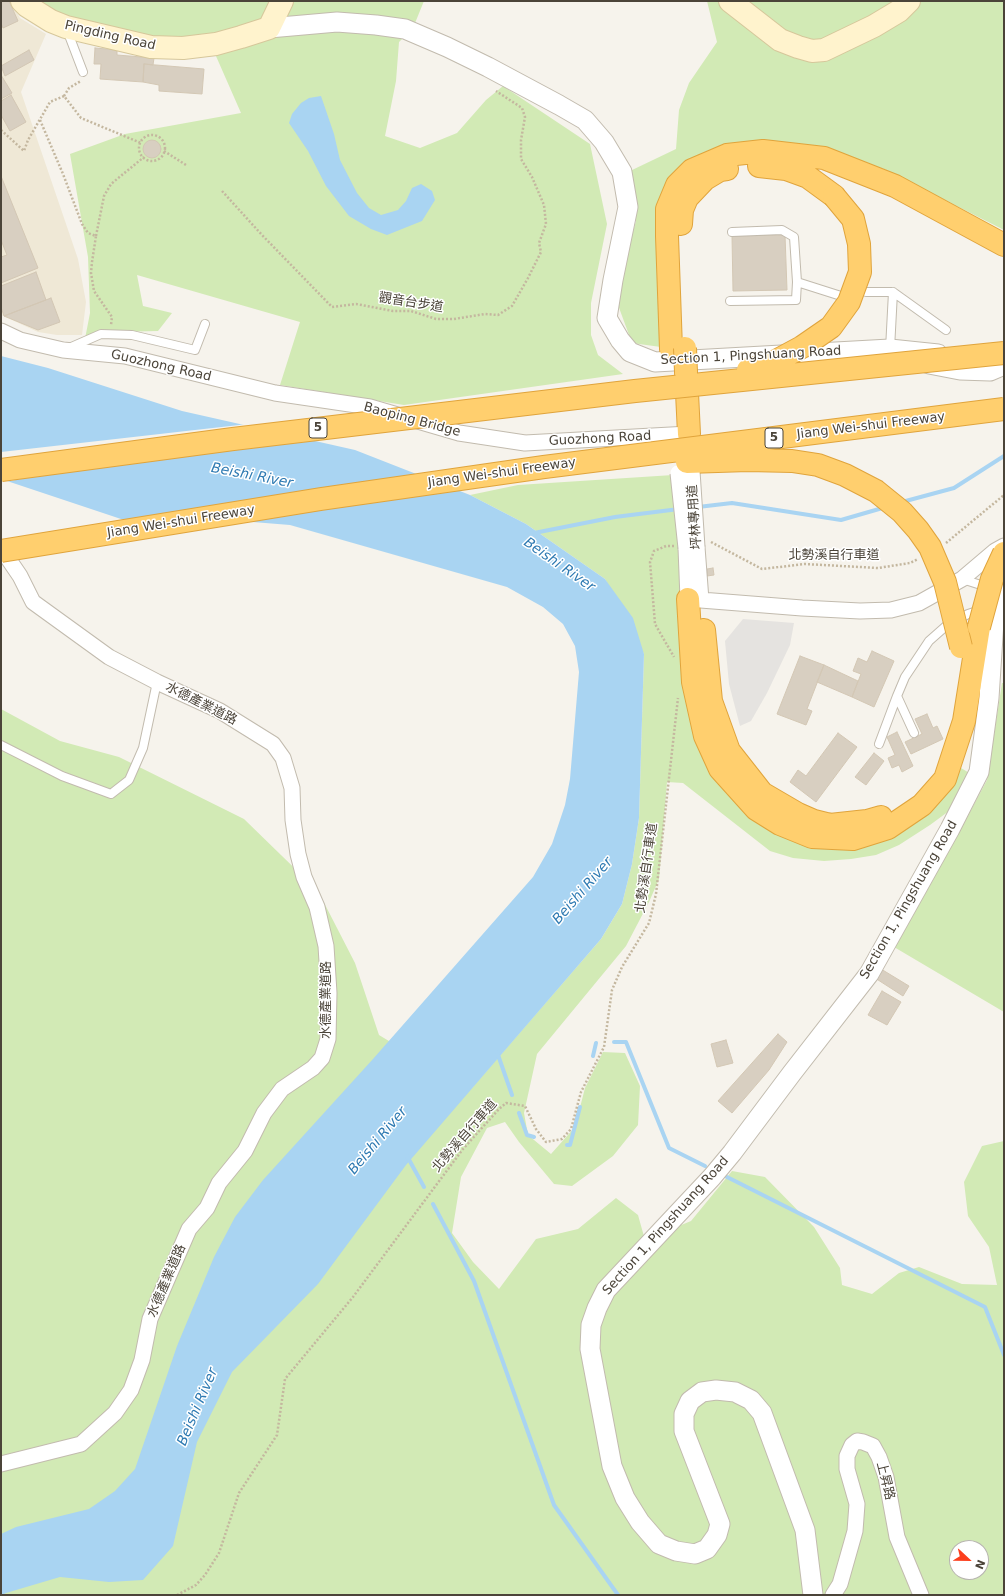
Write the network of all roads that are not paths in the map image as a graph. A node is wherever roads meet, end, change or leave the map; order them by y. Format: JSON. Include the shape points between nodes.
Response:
{"nodes":[{"id":1,"x":22,"y":1,"type":"edge"},
{"id":2,"x":282,"y":1,"type":"edge"},
{"id":3,"x":730,"y":1,"type":"edge"},
{"id":4,"x":909,"y":1,"type":"edge"},
{"id":5,"x":66,"y":27,"type":"junction"},
{"id":6,"x":269,"y":28,"type":"junction"},
{"id":7,"x":82,"y":76,"type":"road end"},
{"id":8,"x":732,"y":232,"type":"dead end"},
{"id":9,"x":1004,"y":245,"type":"edge"},
{"id":10,"x":797,"y":282,"type":"junction"},
{"id":11,"x":866,"y":292,"type":"dead end"},
{"id":12,"x":894,"y":292,"type":"junction"},
{"id":13,"x":841,"y":296,"type":"dead end"},
{"id":14,"x":730,"y":301,"type":"dead end"},
{"id":15,"x":205,"y":324,"type":"dead end"},
{"id":16,"x":946,"y":330,"type":"dead end"},
{"id":17,"x":1,"y":331,"type":"edge"},
{"id":18,"x":678,"y":349,"type":"junction"},
{"id":19,"x":890,"y":349,"type":"junction"},
{"id":20,"x":63,"y":350,"type":"junction"},
{"id":21,"x":1004,"y":353,"type":"edge"},
{"id":22,"x":1004,"y":359,"type":"edge"},
{"id":23,"x":1004,"y":365,"type":"edge"},
{"id":24,"x":635,"y":391,"type":"junction"},
{"id":25,"x":275,"y":394,"type":"joint"},
{"id":26,"x":1004,"y":409,"type":"edge"},
{"id":27,"x":682,"y":434,"type":"junction"},
{"id":28,"x":525,"y":443,"type":"joint"},
{"id":29,"x":544,"y":467,"type":"junction"},
{"id":30,"x":1,"y":470,"type":"edge"},
{"id":31,"x":1004,"y":546,"type":"edge"},
{"id":32,"x":1,"y":548,"type":"edge"},
{"id":33,"x":1,"y":551,"type":"edge"},
{"id":34,"x":1004,"y":553,"type":"edge"},
{"id":35,"x":962,"y":579,"type":"junction"},
{"id":36,"x":1004,"y":580,"type":"edge"},
{"id":37,"x":694,"y":600,"type":"junction"},
{"id":38,"x":995,"y":606,"type":"junction"},
{"id":39,"x":157,"y":682,"type":"junction"},
{"id":40,"x":898,"y":696,"type":"junction"},
{"id":41,"x":914,"y":733,"type":"dead end"},
{"id":42,"x":879,"y":744,"type":"dead end"},
{"id":43,"x":1,"y":745,"type":"edge"},
{"id":44,"x":1,"y":1464,"type":"edge"},
{"id":45,"x":813,"y":1595,"type":"edge"},
{"id":46,"x":832,"y":1595,"type":"edge"},
{"id":47,"x":921,"y":1595,"type":"edge"}],
"edges":[{"from":1,"to":5,"type":"main road","name":"Pingding Road","via":[[51,21]]},
{"from":2,"to":6,"type":"main road"},
{"from":3,"to":4,"type":"main road","via":[[780,40],[812,51],[824,50],[874,26],[899,11]]},
{"from":5,"to":6,"type":"main road","name":"Pingding Road","via":[[151,47],[183,48],[216,44]]},
{"from":5,"to":7,"type":"lane"},
{"from":6,"to":19,"type":"street","name":"Section 1, Pingshuang Road","via":[[337,22],[405,29],[488,67],[584,120],[604,142],[622,172],[628,206],[607,318],[630,352],[655,362]]},
{"from":8,"to":10,"type":"lane","via":[[782,230],[794,237]]},
{"from":9,"to":18,"type":"highway","via":[[895,186],[824,158],[763,151],[727,155],[692,170],[677,185],[667,209],[666,236]]},
{"from":10,"to":13,"type":"lane"},
{"from":10,"to":14,"type":"lane","via":[[796,300]]},
{"from":11,"to":12,"type":"lane"},
{"from":12,"to":16,"type":"lane"},
{"from":12,"to":19,"type":"lane"},
{"from":15,"to":20,"type":"lane","via":[[194,350],[132,335],[110,334],[100,334]]},
{"from":17,"to":20,"type":"street","name":"Guozhong Road","via":[[20,340]]},
{"from":18,"to":24,"type":"highway","bridge":true,"via":[[679,241],[682,210],[687,198],[705,179],[720,170],[743,166],[786,168],[808,177],[834,196],[853,219],[859,244],[860,272],[849,302],[831,327],[774,362],[739,372]]},
{"from":18,"to":27,"type":"highway"},
{"from":19,"to":22,"type":"street","name":"Section 1, Pingshuang Road"},
{"from":19,"to":23,"type":"street","via":[[907,360],[960,370],[990,371]]},
{"from":20,"to":25,"type":"street","name":"Guozhong Road","via":[[125,356]]},
{"from":21,"to":24,"type":"highway","number":"5","bridge":true},
{"from":24,"to":30,"type":"highway","number":"5","bridge":true,"via":[[240,438]]},
{"from":25,"to":28,"type":"street","name":"Baoping Bridge","bridge":true,"via":[[370,407],[459,433]]},
{"from":26,"to":29,"type":"highway","name":"Jiang Wei-shui Freeway","number":"5","bridge":true},
{"from":27,"to":28,"type":"street","name":"Guozhong Road"},
{"from":27,"to":37,"type":"street","name":"坪林專用道","bridge":true},
{"from":29,"to":33,"type":"highway","name":"Jiang Wei-shui Freeway","number":"5","bridge":true,"via":[[321,499]]},
{"from":29,"to":37,"type":"highway","bridge":true,"via":[[748,460],[792,461],[818,465],[845,475],[876,491],[902,512],[930,548],[945,582],[961,647],[949,735],[938,768],[923,792],[900,810],[867,821],[830,825],[798,814],[762,793],[729,751],[711,700]]},
{"from":31,"to":35,"type":"street"},
{"from":32,"to":39,"type":"street","name":"水德產業道路","via":[[34,602],[109,657]]},
{"from":34,"to":37,"type":"highway","bridge":true,"via":[[992,579],[979,627],[964,720],[945,779],[922,805],[888,828],[853,839],[812,837],[780,824],[756,809],[720,769],[705,736],[693,682]]},
{"from":35,"to":37,"type":"street","via":[[919,603],[891,610],[860,611]]},
{"from":35,"to":38,"type":"lane","via":[[984,586]]},
{"from":36,"to":38,"type":"street","name":"Section 1, Pingshuang Road"},
{"from":38,"to":40,"type":"lane","via":[[968,614],[946,626],[929,641],[905,677]]},
{"from":38,"to":45,"type":"street","name":"Section 1, Pingshuang Road","via":[[989,698],[979,772],[877,960],[869,974],[732,1153],[606,1290],[591,1326],[590,1349],[612,1466],[625,1498],[640,1522],[659,1544],[695,1554],[707,1549],[717,1535],[720,1524],[684,1431],[684,1414],[690,1401],[702,1392],[735,1392],[751,1400],[762,1413],[805,1530]]},
{"from":39,"to":43,"type":"lane","via":[[143,748],[129,780],[111,794],[62,776]]},
{"from":39,"to":44,"type":"street","name":"水德產業道路","via":[[220,711],[273,744],[283,758],[292,788],[298,854],[304,877],[317,907],[326,946],[328,1039],[322,1058],[313,1068],[282,1089],[264,1113],[245,1152],[219,1183],[207,1208],[189,1229],[150,1319],[142,1360],[131,1390],[115,1413],[81,1444]]},
{"from":40,"to":41,"type":"lane"},
{"from":40,"to":42,"type":"lane"},
{"from":46,"to":47,"type":"street","name":"上昇路","via":[[840,1584],[855,1531],[856,1504],[847,1469],[847,1456],[857,1441],[873,1446],[879,1457],[886,1477],[897,1537]]}]}
